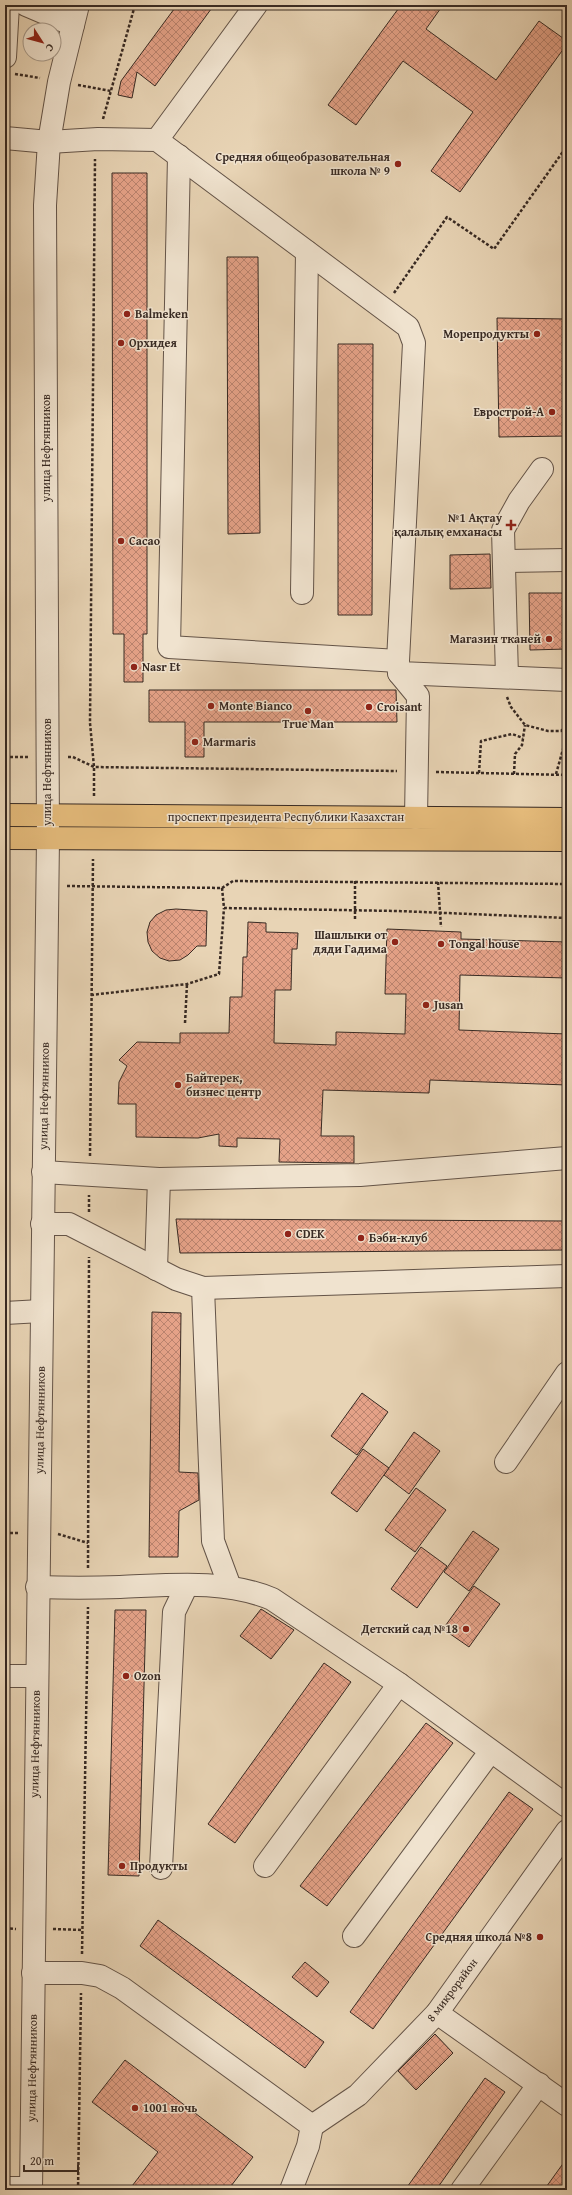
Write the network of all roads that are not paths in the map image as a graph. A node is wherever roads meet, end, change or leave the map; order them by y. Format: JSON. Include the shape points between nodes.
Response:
{"nodes":[{"id":1,"x":8,"y":5,"type":"edge"},
{"id":2,"x":26,"y":5,"type":"edge"},
{"id":3,"x":256,"y":5,"type":"edge"},
{"id":4,"x":76,"y":15,"type":"edge"},
{"id":5,"x":5,"y":57,"type":"edge"},
{"id":6,"x":5,"y":138,"type":"edge"},
{"id":7,"x":157,"y":140,"type":"junction"},
{"id":8,"x":49,"y":142,"type":"junction"},
{"id":9,"x":179,"y":156,"type":"junction"},
{"id":10,"x":307,"y":252,"type":"junction"},
{"id":11,"x":542,"y":469,"type":"dead end"},
{"id":12,"x":567,"y":560,"type":"edge"},
{"id":13,"x":504,"y":562,"type":"junction"},
{"id":14,"x":302,"y":592,"type":"dead end"},
{"id":15,"x":398,"y":667,"type":"junction"},
{"id":16,"x":504,"y":677,"type":"junction"},
{"id":17,"x":567,"y":680,"type":"edge"},
{"id":18,"x":47,"y":814,"type":"junction"},
{"id":19,"x":5,"y":815,"type":"edge"},
{"id":20,"x":416,"y":818,"type":"junction"},
{"id":21,"x":567,"y":819,"type":"edge"},
{"id":22,"x":5,"y":838,"type":"edge"},
{"id":23,"x":48,"y":838,"type":"junction"},
{"id":24,"x":567,"y":840,"type":"edge"},
{"id":25,"x":567,"y":1158,"type":"edge"},
{"id":26,"x":43,"y":1172,"type":"junction"},
{"id":27,"x":159,"y":1178,"type":"junction"},
{"id":28,"x":42,"y":1224,"type":"junction"},
{"id":29,"x":156,"y":1269,"type":"junction"},
{"id":30,"x":567,"y":1276,"type":"edge"},
{"id":31,"x":203,"y":1288,"type":"junction"},
{"id":32,"x":41,"y":1311,"type":"junction"},
{"id":33,"x":5,"y":1313,"type":"edge"},
{"id":34,"x":567,"y":1373,"type":"edge"},
{"id":35,"x":506,"y":1462,"type":"dead end"},
{"id":36,"x":187,"y":1585,"type":"junction"},
{"id":37,"x":37,"y":1587,"type":"junction"},
{"id":38,"x":230,"y":1587,"type":"junction"},
{"id":39,"x":5,"y":1676,"type":"edge"},
{"id":40,"x":36,"y":1676,"type":"junction"},
{"id":41,"x":399,"y":1684,"type":"junction"},
{"id":42,"x":490,"y":1752,"type":"junction"},
{"id":43,"x":567,"y":1806,"type":"edge"},
{"id":44,"x":567,"y":1831,"type":"edge"},
{"id":45,"x":265,"y":1866,"type":"dead end"},
{"id":46,"x":161,"y":1868,"type":"dead end"},
{"id":47,"x":354,"y":1936,"type":"dead end"},
{"id":48,"x":33,"y":1973,"type":"junction"},
{"id":49,"x":437,"y":2013,"type":"junction"},
{"id":50,"x":540,"y":2084,"type":"junction"},
{"id":51,"x":567,"y":2105,"type":"edge"},
{"id":52,"x":312,"y":2126,"type":"junction"},
{"id":53,"x":5,"y":2188,"type":"edge"},
{"id":54,"x":31,"y":2189,"type":"edge"},
{"id":55,"x":291,"y":2190,"type":"edge"},
{"id":56,"x":462,"y":2190,"type":"edge"}],
"edges":[{"from":1,"to":5,"type":"street"},
{"from":2,"to":4,"type":"street"},
{"from":3,"to":7,"type":"street"},
{"from":4,"to":8,"type":"street","name":"улица Нефтянников","via":[[59,82]]},
{"from":6,"to":8,"type":"street"},
{"from":7,"to":8,"type":"street","via":[[98,139]]},
{"from":7,"to":9,"type":"street"},
{"from":8,"to":18,"type":"street","name":"улица Нефтянников","via":[[45,205]]},
{"from":9,"to":10,"type":"street"},
{"from":9,"to":15,"type":"street","via":[[169,647]]},
{"from":10,"to":14,"type":"street"},
{"from":10,"to":15,"type":"street","via":[[408,327],[414,343]]},
{"from":11,"to":13,"type":"street","via":[[519,501],[503,530]]},
{"from":12,"to":13,"type":"street"},
{"from":13,"to":16,"type":"street"},
{"from":15,"to":16,"type":"street"},
{"from":15,"to":20,"type":"street","via":[[418,696]]},
{"from":16,"to":17,"type":"street"},
{"from":18,"to":19,"type":"main road","name":"проспект президента Республики Казахстан"},
{"from":18,"to":20,"type":"main road","name":"проспект президента Республики Казахстан"},
{"from":18,"to":23,"type":"street","name":"улица Нефтянников"},
{"from":20,"to":21,"type":"main road","name":"проспект президента Республики Казахстан"},
{"from":22,"to":23,"type":"main road","name":"проспект президента Республики Казахстан"},
{"from":23,"to":24,"type":"main road","name":"проспект президента Республики Казахстан"},
{"from":23,"to":26,"type":"street","name":"улица Нефтянников"},
{"from":25,"to":27,"type":"street","via":[[360,1175]]},
{"from":26,"to":27,"type":"street"},
{"from":26,"to":28,"type":"street","name":"улица Нефтянников"},
{"from":27,"to":29,"type":"street"},
{"from":28,"to":29,"type":"street","via":[[69,1224]]},
{"from":28,"to":32,"type":"street","name":"улица Нефтянников"},
{"from":29,"to":31,"type":"street"},
{"from":30,"to":31,"type":"street"},
{"from":31,"to":38,"type":"street","via":[[213,1541]]},
{"from":32,"to":33,"type":"street"},
{"from":32,"to":37,"type":"street","name":"улица Нефтянников"},
{"from":34,"to":35,"type":"street"},
{"from":36,"to":37,"type":"street","via":[[88,1589]]},
{"from":36,"to":38,"type":"street"},
{"from":36,"to":46,"type":"street","via":[[174,1612]]},
{"from":37,"to":40,"type":"street","name":"улица Нефтянников"},
{"from":38,"to":41,"type":"street","via":[[251,1591],[272,1600]]},
{"from":39,"to":40,"type":"street"},
{"from":40,"to":48,"type":"street","name":"улица Нефтянников"},
{"from":41,"to":42,"type":"street"},
{"from":41,"to":45,"type":"street"},
{"from":42,"to":43,"type":"street"},
{"from":42,"to":47,"type":"street"},
{"from":44,"to":49,"type":"street","name":"8 микрорайон"},
{"from":48,"to":52,"type":"street","via":[[82,1973],[100,1976],[122,1988]]},
{"from":48,"to":54,"type":"street","name":"улица Нефтянников"},
{"from":49,"to":50,"type":"street"},
{"from":49,"to":52,"type":"street","name":"8 микрорайон","via":[[358,2095]]},
{"from":50,"to":51,"type":"street"},
{"from":50,"to":56,"type":"street"},
{"from":52,"to":55,"type":"street","via":[[308,2146]]},
{"from":53,"to":54,"type":"street"}]}
